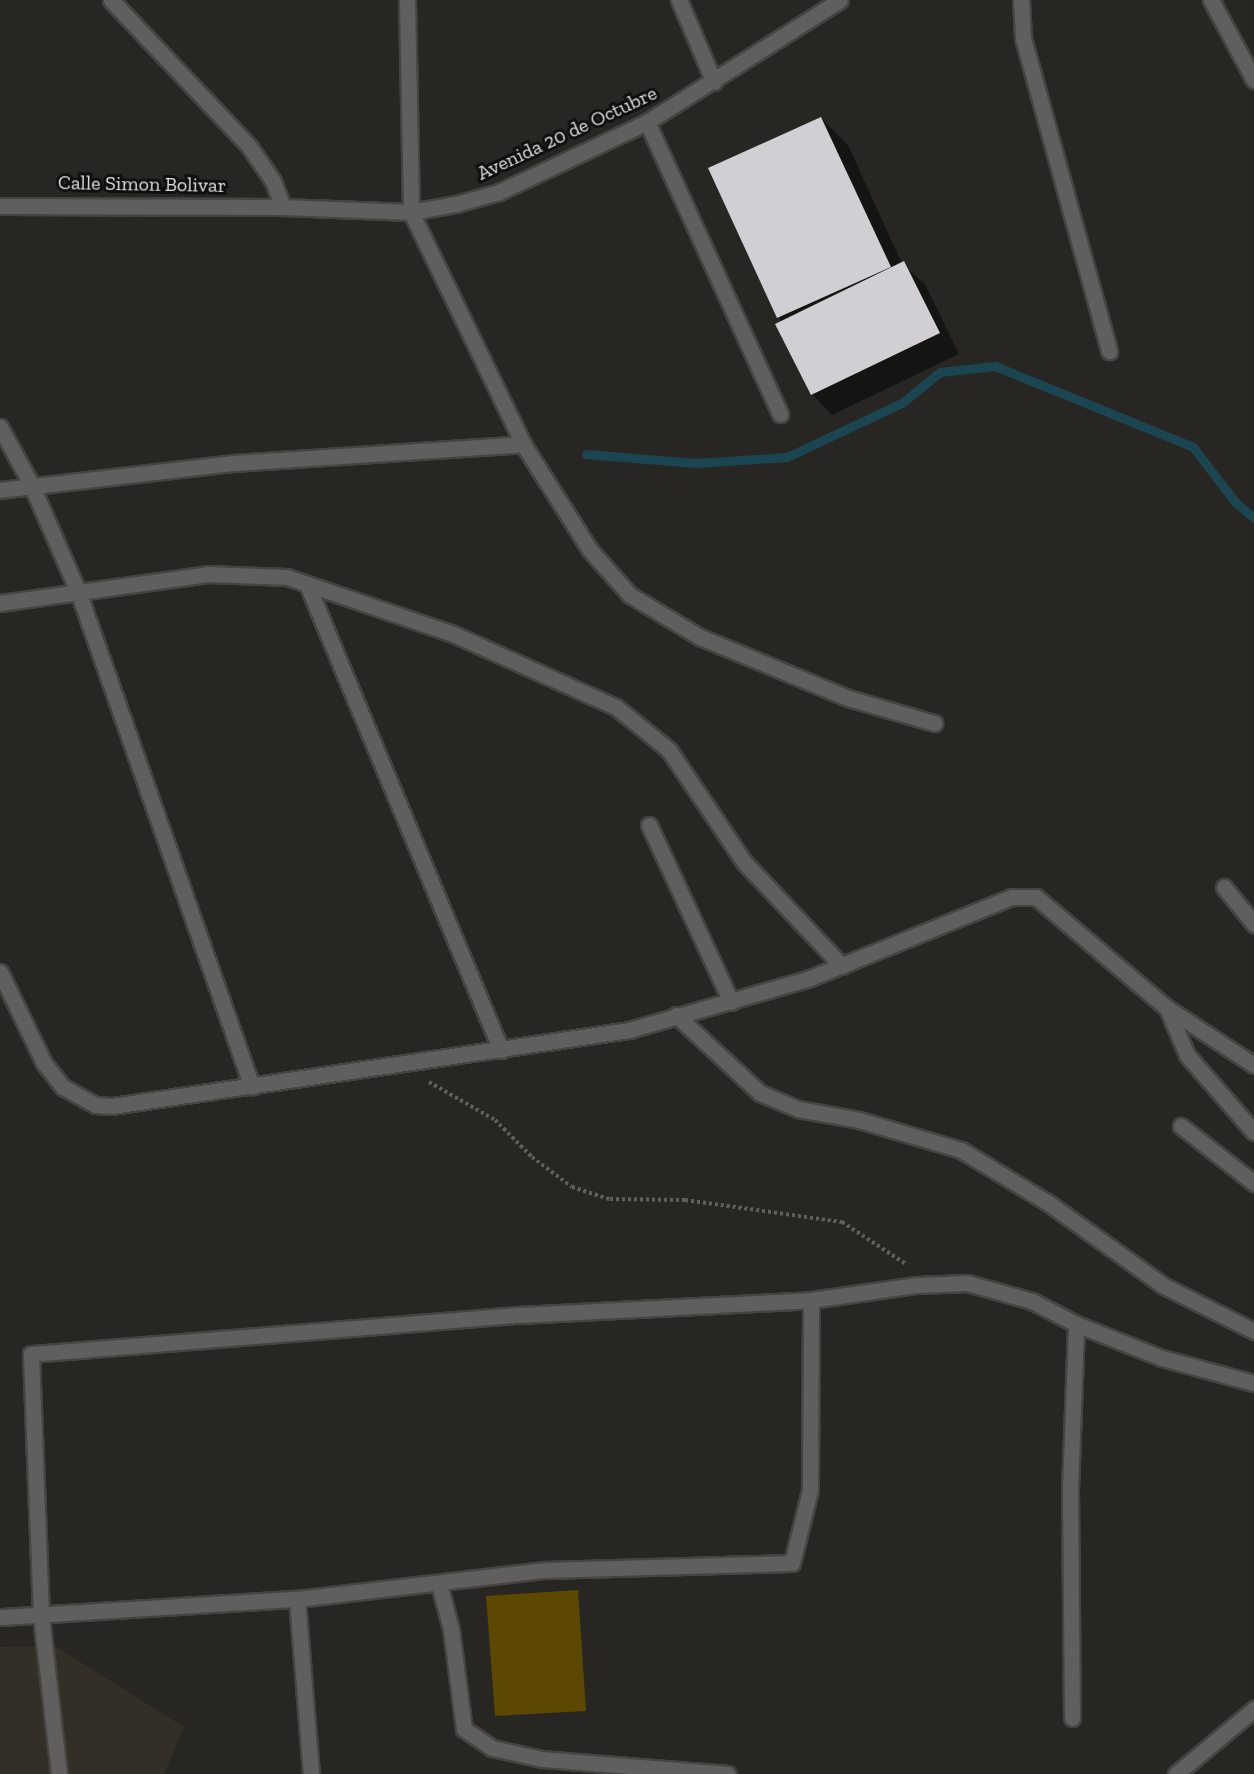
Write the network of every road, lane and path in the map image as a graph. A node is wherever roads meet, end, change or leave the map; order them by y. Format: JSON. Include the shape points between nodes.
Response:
{"nodes":[{"id":1,"x":111,"y":0,"type":"edge"},
{"id":2,"x":406,"y":0,"type":"edge"},
{"id":3,"x":679,"y":0,"type":"edge"},
{"id":4,"x":840,"y":0,"type":"edge"},
{"id":5,"x":1022,"y":0,"type":"edge"},
{"id":6,"x":1211,"y":0,"type":"edge"},
{"id":7,"x":1254,"y":80,"type":"edge"},
{"id":8,"x":714,"y":82,"type":"junction"},
{"id":9,"x":647,"y":122,"type":"junction"},
{"id":10,"x":0,"y":206,"type":"edge"},
{"id":11,"x":283,"y":207,"type":"junction"},
{"id":12,"x":411,"y":212,"type":"junction"},
{"id":13,"x":1109,"y":351,"type":"dead end"},
{"id":14,"x":780,"y":414,"type":"dead end"},
{"id":15,"x":0,"y":427,"type":"edge"},
{"id":16,"x":523,"y":444,"type":"junction"},
{"id":17,"x":31,"y":484,"type":"junction"},
{"id":18,"x":0,"y":490,"type":"edge"},
{"id":19,"x":307,"y":584,"type":"junction"},
{"id":20,"x":79,"y":594,"type":"junction"},
{"id":21,"x":0,"y":603,"type":"edge"},
{"id":22,"x":934,"y":723,"type":"dead end"},
{"id":23,"x":649,"y":825,"type":"dead end"},
{"id":24,"x":1224,"y":887,"type":"dead end"},
{"id":25,"x":1254,"y":924,"type":"edge"},
{"id":26,"x":843,"y":966,"type":"junction"},
{"id":27,"x":0,"y":972,"type":"edge"},
{"id":28,"x":731,"y":1002,"type":"junction"},
{"id":29,"x":1167,"y":1008,"type":"junction"},
{"id":30,"x":676,"y":1015,"type":"junction"},
{"id":31,"x":501,"y":1050,"type":"junction"},
{"id":32,"x":400,"y":1065,"type":"junction"},
{"id":33,"x":1254,"y":1065,"type":"edge"},
{"id":34,"x":252,"y":1087,"type":"junction"},
{"id":35,"x":1181,"y":1126,"type":"dead end"},
{"id":36,"x":1254,"y":1132,"type":"edge"},
{"id":37,"x":1254,"y":1183,"type":"edge"},
{"id":38,"x":917,"y":1285,"type":"junction"},
{"id":39,"x":811,"y":1300,"type":"junction"},
{"id":40,"x":1076,"y":1324,"type":"junction"},
{"id":41,"x":1254,"y":1331,"type":"edge"},
{"id":42,"x":1254,"y":1383,"type":"edge"},
{"id":43,"x":439,"y":1584,"type":"junction"},
{"id":44,"x":297,"y":1599,"type":"junction"},
{"id":45,"x":40,"y":1615,"type":"junction"},
{"id":46,"x":0,"y":1617,"type":"edge"},
{"id":47,"x":1254,"y":1709,"type":"edge"},
{"id":48,"x":1072,"y":1718,"type":"dead end"},
{"id":49,"x":59,"y":1774,"type":"edge"},
{"id":50,"x":311,"y":1774,"type":"edge"},
{"id":51,"x":727,"y":1774,"type":"edge"},
{"id":52,"x":1176,"y":1774,"type":"edge"}],
"edges":[{"from":1,"to":11,"type":"street","via":[[249,146],[273,182]]},
{"from":2,"to":12,"type":"street"},
{"from":3,"to":8,"type":"street"},
{"from":4,"to":8,"type":"street","name":"Avenida 20 de Octubre"},
{"from":5,"to":13,"type":"street","via":[[1023,38]]},
{"from":6,"to":7,"type":"street"},
{"from":8,"to":9,"type":"street","name":"Avenida 20 de Octubre"},
{"from":9,"to":12,"type":"street","name":"Avenida 20 de Octubre","via":[[499,192]]},
{"from":9,"to":14,"type":"street"},
{"from":10,"to":11,"type":"street","name":"Calle Simon Bolivar"},
{"from":11,"to":12,"type":"street","name":"Avenida 20 de Octubre"},
{"from":12,"to":16,"type":"street"},
{"from":15,"to":17,"type":"street"},
{"from":16,"to":17,"type":"street","via":[[233,463]]},
{"from":16,"to":22,"type":"street","via":[[590,549],[630,595],[710,641],[848,698]]},
{"from":17,"to":18,"type":"street"},
{"from":17,"to":20,"type":"street"},
{"from":19,"to":20,"type":"street","via":[[286,577],[208,574]]},
{"from":19,"to":26,"type":"street","via":[[451,633],[616,707],[669,750],[744,862]]},
{"from":19,"to":31,"type":"street"},
{"from":20,"to":21,"type":"street"},
{"from":20,"to":34,"type":"street"},
{"from":23,"to":28,"type":"street"},
{"from":24,"to":25,"type":"street"},
{"from":26,"to":28,"type":"street"},
{"from":26,"to":29,"type":"street","via":[[1012,897],[1036,897]]},
{"from":27,"to":34,"type":"street","via":[[44,1063],[76,1096],[112,1106]]},
{"from":28,"to":30,"type":"street"},
{"from":29,"to":33,"type":"street"},
{"from":29,"to":36,"type":"street","via":[[1187,1055]]},
{"from":30,"to":31,"type":"street","via":[[629,1030]]},
{"from":30,"to":41,"type":"street","via":[[760,1093],[798,1109],[859,1120],[961,1150],[1047,1202],[1164,1286]]},
{"from":31,"to":32,"type":"street"},
{"from":32,"to":34,"type":"street"},
{"from":32,"to":38,"type":"path","via":[[495,1120],[532,1157],[572,1187],[610,1199],[685,1200],[842,1222],[907,1264]]},
{"from":35,"to":37,"type":"street"},
{"from":38,"to":39,"type":"street"},
{"from":38,"to":40,"type":"street","via":[[967,1283],[1032,1301]]},
{"from":39,"to":43,"type":"street","via":[[810,1490],[792,1563],[545,1570]]},
{"from":39,"to":45,"type":"street","via":[[519,1315],[31,1354]]},
{"from":40,"to":42,"type":"street","via":[[1162,1358]]},
{"from":40,"to":48,"type":"street","via":[[1070,1490]]},
{"from":43,"to":44,"type":"street"},
{"from":43,"to":51,"type":"street","via":[[451,1629],[464,1729],[492,1748],[542,1759]]},
{"from":44,"to":45,"type":"street"},
{"from":44,"to":50,"type":"street"},
{"from":45,"to":46,"type":"street"},
{"from":45,"to":49,"type":"street"},
{"from":47,"to":52,"type":"street"}]}
